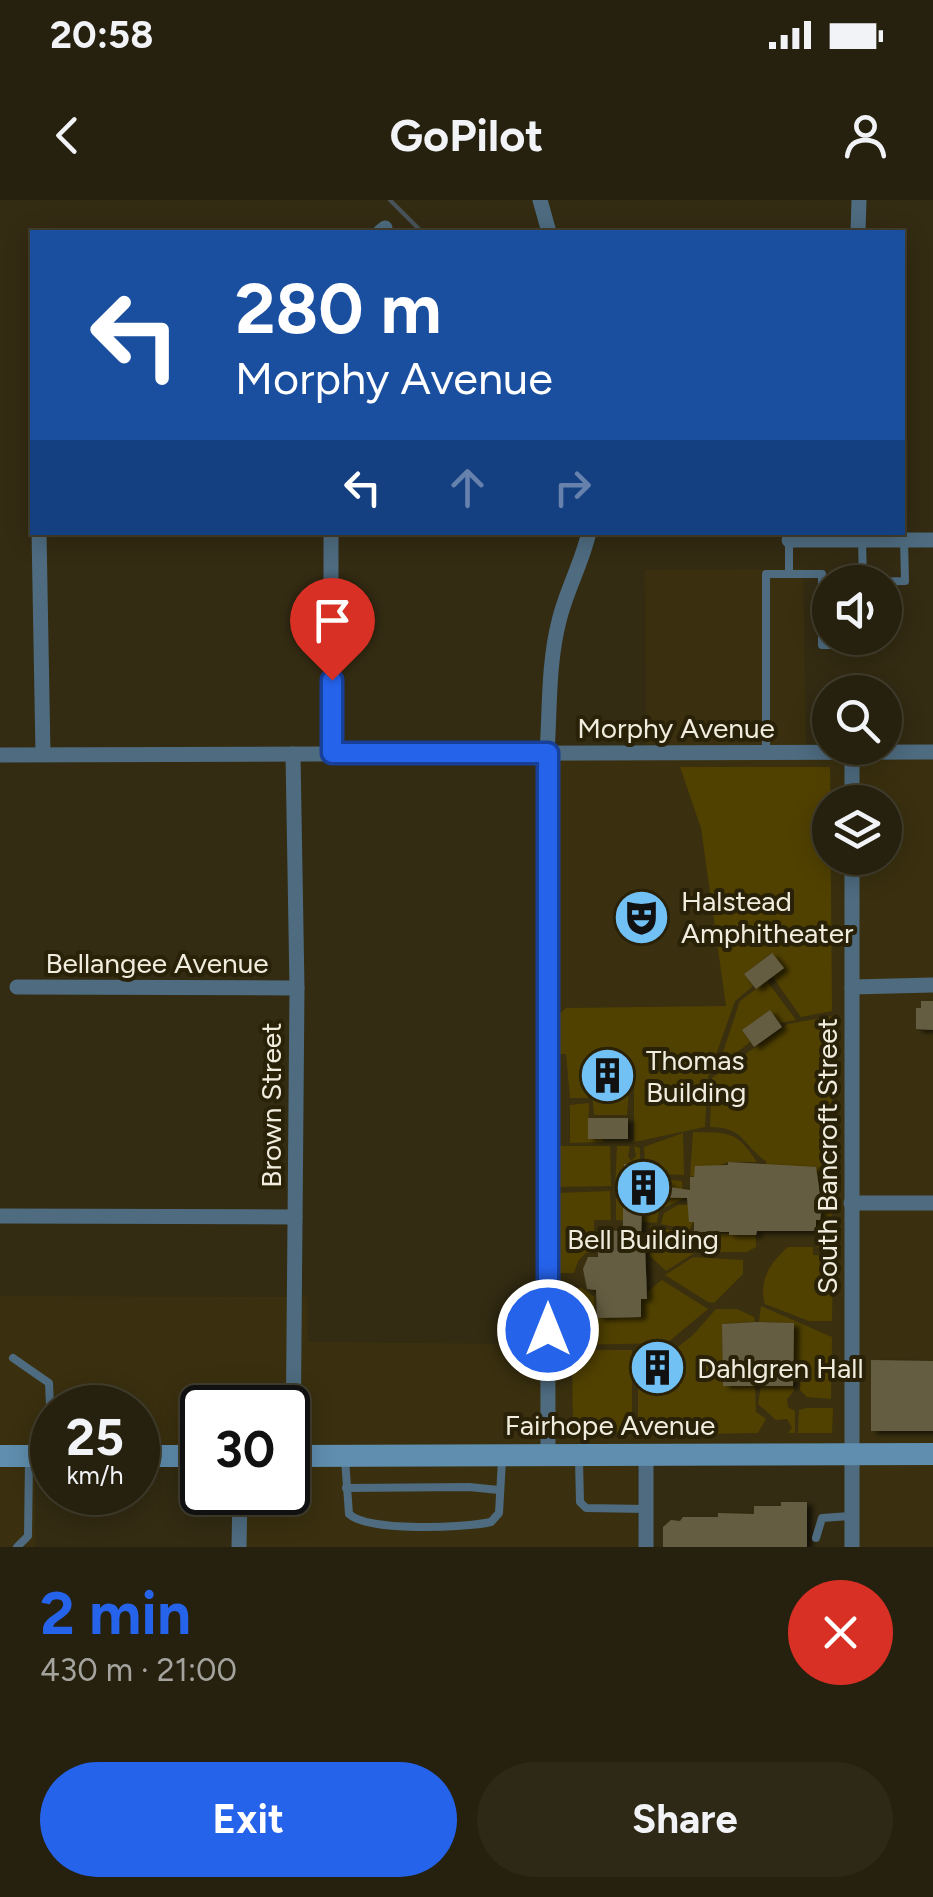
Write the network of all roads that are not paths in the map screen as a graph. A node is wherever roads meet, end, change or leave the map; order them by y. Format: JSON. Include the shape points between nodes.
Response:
{"nodes":[{"id":1,"x":540,"y":200,"type":"edge"},
{"id":2,"x":859,"y":200,"type":"edge"},
{"id":3,"x":548,"y":230,"type":"edge"},
{"id":4,"x":858,"y":230,"type":"edge"},
{"id":5,"x":39,"y":535,"type":"edge"},
{"id":6,"x":332,"y":535,"type":"edge"},
{"id":7,"x":588,"y":535,"type":"edge"},
{"id":8,"x":862,"y":536,"type":"edge"},
{"id":9,"x":789,"y":540,"type":"joint"},
{"id":10,"x":904,"y":540,"type":"junction"},
{"id":11,"x":933,"y":540,"type":"edge"},
{"id":12,"x":862,"y":565,"type":"edge"},
{"id":13,"x":789,"y":574,"type":"junction"},
{"id":14,"x":812,"y":574,"type":"edge"},
{"id":15,"x":902,"y":581,"type":"edge"},
{"id":16,"x":902,"y":752,"type":"edge"},
{"id":17,"x":933,"y":752,"type":"edge"},
{"id":18,"x":332,"y":753,"type":"junction"},
{"id":19,"x":548,"y":753,"type":"junction"},
{"id":20,"x":766,"y":753,"type":"junction"},
{"id":21,"x":812,"y":753,"type":"edge"},
{"id":22,"x":42,"y":754,"type":"junction"},
{"id":23,"x":294,"y":754,"type":"junction"},
{"id":24,"x":0,"y":755,"type":"edge"},
{"id":25,"x":852,"y":875,"type":"edge"},
{"id":26,"x":933,"y":985,"type":"edge"},
{"id":27,"x":17,"y":987,"type":"dead end"},
{"id":28,"x":852,"y":987,"type":"junction"},
{"id":29,"x":297,"y":988,"type":"junction"},
{"id":30,"x":933,"y":1203,"type":"edge"},
{"id":31,"x":851,"y":1204,"type":"junction"},
{"id":32,"x":0,"y":1216,"type":"edge"},
{"id":33,"x":295,"y":1217,"type":"junction"},
{"id":34,"x":13,"y":1358,"type":"dead end"},
{"id":35,"x":50,"y":1385,"type":"edge"},
{"id":36,"x":291,"y":1385,"type":"edge"},
{"id":37,"x":30,"y":1454,"type":"edge"},
{"id":38,"x":852,"y":1454,"type":"junction"},
{"id":39,"x":933,"y":1454,"type":"edge"},
{"id":40,"x":503,"y":1455,"type":"junction"},
{"id":41,"x":548,"y":1455,"type":"junction"},
{"id":42,"x":0,"y":1456,"type":"edge"},
{"id":43,"x":310,"y":1456,"type":"edge"},
{"id":44,"x":345,"y":1456,"type":"junction"},
{"id":45,"x":578,"y":1456,"type":"junction"},
{"id":46,"x":646,"y":1456,"type":"junction"},
{"id":47,"x":346,"y":1488,"type":"junction"},
{"id":48,"x":498,"y":1490,"type":"junction"},
{"id":49,"x":646,"y":1509,"type":"junction"},
{"id":50,"x":32,"y":1515,"type":"edge"},
{"id":51,"x":240,"y":1515,"type":"edge"},
{"id":52,"x":852,"y":1516,"type":"junction"},
{"id":53,"x":28,"y":1536,"type":"junction"},
{"id":54,"x":816,"y":1538,"type":"dead end"},
{"id":55,"x":17,"y":1547,"type":"edge"},
{"id":56,"x":28,"y":1547,"type":"edge"},
{"id":57,"x":240,"y":1547,"type":"edge"},
{"id":58,"x":646,"y":1547,"type":"edge"},
{"id":59,"x":852,"y":1547,"type":"edge"}],
"edges":[{"from":1,"to":3,"type":"street"},
{"from":2,"to":4,"type":"street"},
{"from":5,"to":22,"type":"street"},
{"from":6,"to":18,"type":"street"},
{"from":7,"to":19,"type":"street","via":[[553,646]]},
{"from":8,"to":9,"type":"street"},
{"from":8,"to":10,"type":"street"},
{"from":8,"to":12,"type":"lane"},
{"from":9,"to":13,"type":"lane"},
{"from":10,"to":11,"type":"street"},
{"from":10,"to":15,"type":"lane"},
{"from":13,"to":14,"type":"lane"},
{"from":13,"to":20,"type":"lane","via":[[766,574]]},
{"from":16,"to":17,"type":"street","name":"Morphy Avenue"},
{"from":18,"to":19,"type":"street","name":"Morphy Avenue"},
{"from":18,"to":23,"type":"street","name":"Morphy Avenue"},
{"from":19,"to":20,"type":"street","name":"Morphy Avenue"},
{"from":19,"to":41,"type":"street"},
{"from":20,"to":21,"type":"street","name":"Morphy Avenue"},
{"from":22,"to":23,"type":"street","name":"Morphy Avenue"},
{"from":22,"to":24,"type":"street","name":"Morphy Avenue"},
{"from":23,"to":29,"type":"street","name":"Brown Street"},
{"from":25,"to":28,"type":"street","name":"South Bancroft Street"},
{"from":26,"to":28,"type":"street"},
{"from":27,"to":29,"type":"street","name":"Bellangee Avenue"},
{"from":28,"to":31,"type":"street","name":"South Bancroft Street"},
{"from":29,"to":33,"type":"street","name":"Brown Street"},
{"from":30,"to":31,"type":"street"},
{"from":31,"to":38,"type":"street","name":"South Bancroft Street"},
{"from":32,"to":33,"type":"street"},
{"from":33,"to":36,"type":"street","name":"Brown Street"},
{"from":34,"to":35,"type":"lane"},
{"from":37,"to":42,"type":"street"},
{"from":38,"to":39,"type":"street","name":"Fairhope Avenue"},
{"from":38,"to":46,"type":"street","name":"Fairhope Avenue"},
{"from":38,"to":52,"type":"street","name":"South Bancroft Street"},
{"from":40,"to":41,"type":"street","name":"Fairhope Avenue"},
{"from":40,"to":44,"type":"street","name":"Fairhope Avenue"},
{"from":40,"to":48,"type":"lane"},
{"from":41,"to":45,"type":"street","name":"Fairhope Avenue"},
{"from":43,"to":44,"type":"street","name":"Fairhope Avenue"},
{"from":44,"to":47,"type":"lane"},
{"from":45,"to":46,"type":"street","name":"Fairhope Avenue"},
{"from":45,"to":49,"type":"lane","via":[[580,1502],[586,1508]]},
{"from":46,"to":49,"type":"street"},
{"from":47,"to":48,"type":"lane"},
{"from":47,"to":48,"type":"lane","via":[[356,1520],[437,1525],[491,1522],[498,1514]]},
{"from":49,"to":58,"type":"street"},
{"from":50,"to":53,"type":"lane"},
{"from":51,"to":57,"type":"street"},
{"from":52,"to":54,"type":"lane","via":[[822,1518]]},
{"from":52,"to":59,"type":"street","name":"South Bancroft Street"},
{"from":53,"to":55,"type":"lane"},
{"from":53,"to":56,"type":"lane"}]}
